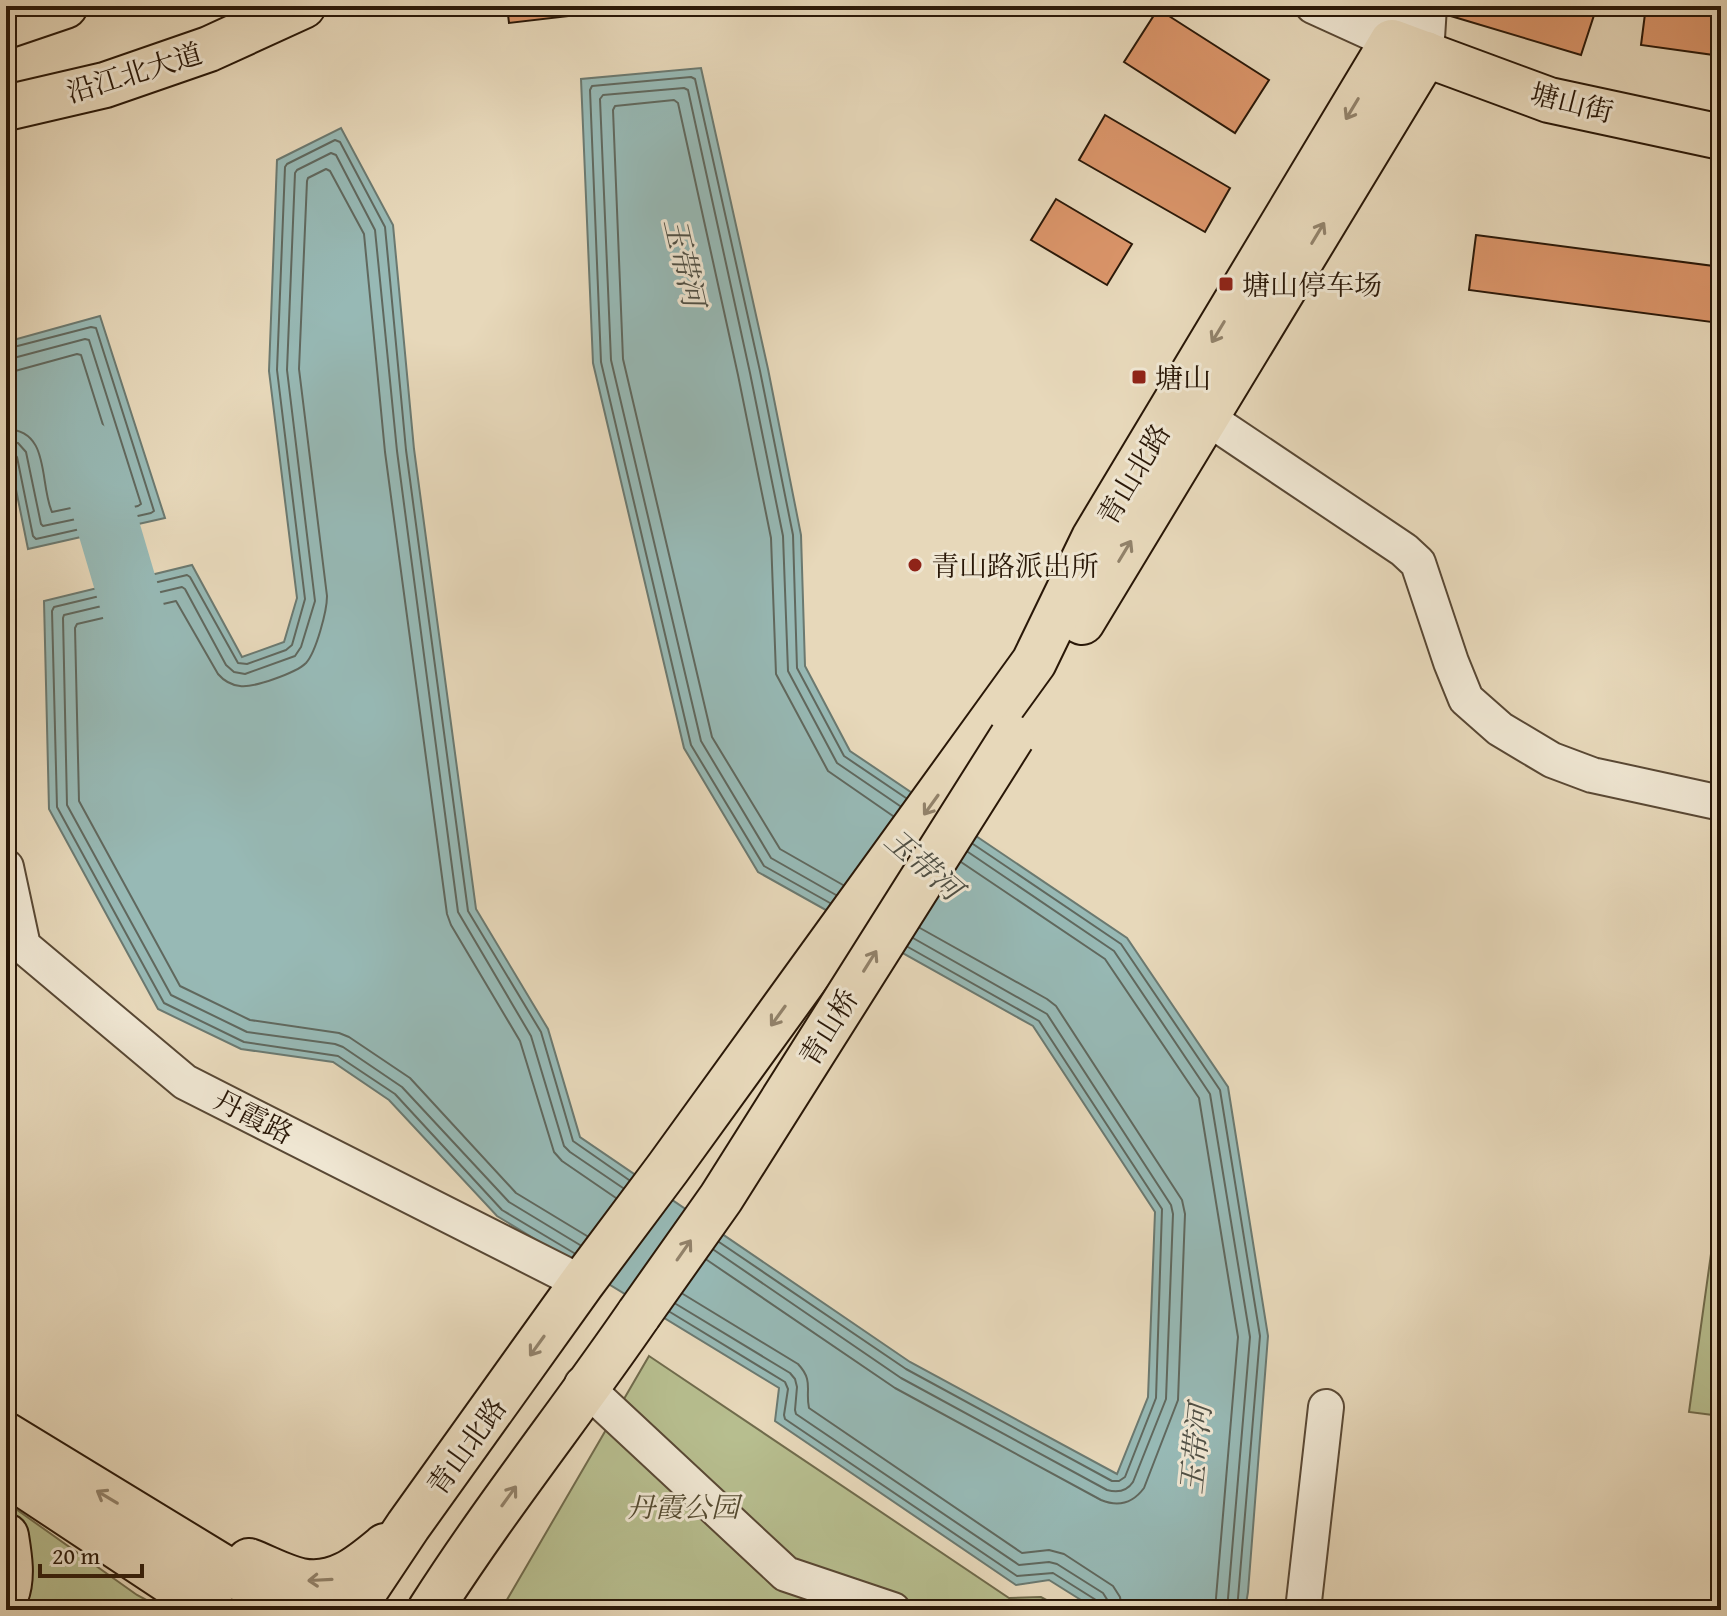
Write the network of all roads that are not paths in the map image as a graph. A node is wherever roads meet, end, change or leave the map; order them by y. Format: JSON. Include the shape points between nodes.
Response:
{"nodes":[{"id":1,"x":65,"y":6,"type":"edge"},
{"id":2,"x":303,"y":6,"type":"edge"},
{"id":3,"x":1313,"y":6,"type":"edge"},
{"id":4,"x":1429,"y":6,"type":"edge"},
{"id":5,"x":6,"y":26,"type":"edge"},
{"id":6,"x":1397,"y":34,"type":"edge"},
{"id":7,"x":105,"y":85,"type":"junction"},
{"id":8,"x":6,"y":108,"type":"edge"},
{"id":9,"x":6,"y":124,"type":"edge"},
{"id":10,"x":1721,"y":137,"type":"edge"},
{"id":11,"x":1206,"y":417,"type":"junction"},
{"id":12,"x":994,"y":740,"type":"junction"},
{"id":13,"x":1721,"y":803,"type":"edge"},
{"id":14,"x":6,"y":867,"type":"edge"},
{"id":15,"x":582,"y":1283,"type":"junction"},
{"id":16,"x":585,"y":1386,"type":"junction"},
{"id":17,"x":1326,"y":1407,"type":"dead end"},
{"id":18,"x":6,"y":1435,"type":"edge"},
{"id":19,"x":6,"y":1473,"type":"edge"},
{"id":20,"x":149,"y":1522,"type":"junction"},
{"id":21,"x":408,"y":1526,"type":"junction"},
{"id":22,"x":6,"y":1536,"type":"edge"},
{"id":23,"x":463,"y":1559,"type":"junction"},
{"id":24,"x":6,"y":1595,"type":"edge"},
{"id":25,"x":213,"y":1610,"type":"edge"},
{"id":26,"x":293,"y":1610,"type":"edge"},
{"id":27,"x":352,"y":1610,"type":"edge"},
{"id":28,"x":430,"y":1610,"type":"edge"},
{"id":29,"x":450,"y":1610,"type":"edge"},
{"id":30,"x":893,"y":1610,"type":"edge"},
{"id":31,"x":1303,"y":1610,"type":"edge"}],
"edges":[{"from":1,"to":5,"type":"main road"},
{"from":2,"to":7,"type":"main road","name":"沿江北大道","via":[[209,49]]},
{"from":3,"to":6,"type":"street","name":"塘山街"},
{"from":4,"to":6,"type":"street"},
{"from":6,"to":10,"type":"main road","name":"塘山街","via":[[1549,100]]},
{"from":11,"to":6,"type":"main road","name":"青山北路","one_way":true},
{"from":6,"to":12,"type":"main road","name":"青山北路","one_way":true,"via":[[1094,538]]},
{"from":7,"to":8,"type":"main road","name":"沿江北大道"},
{"from":7,"to":9,"type":"main road"},
{"from":12,"to":11,"type":"main road","name":"青山北路","one_way":true},
{"from":11,"to":13,"type":"street","via":[[1418,563],[1466,699],[1500,729],[1552,760],[1592,775]]},
{"from":12,"to":15,"type":"main road","name":"青山桥","one_way":true},
{"from":16,"to":12,"type":"main road","name":"青山桥","one_way":true,"bridge":true,"via":[[721,1198]]},
{"from":14,"to":15,"type":"street","name":"丹霞路","via":[[23,946],[185,1082]]},
{"from":15,"to":21,"type":"main road","name":"青山北路","one_way":true},
{"from":23,"to":16,"type":"main road","one_way":true},
{"from":16,"to":30,"type":"street","via":[[786,1574]]},
{"from":17,"to":31,"type":"street"},
{"from":20,"to":18,"type":"main road","one_way":true},
{"from":19,"to":25,"type":"main road"},
{"from":21,"to":20,"type":"main road","one_way":true,"via":[[356,1569],[332,1581],[302,1581]]},
{"from":20,"to":26,"type":"main road"},
{"from":21,"to":27,"type":"main road","name":"青山北路"},
{"from":22,"to":24,"type":"main road"},
{"from":23,"to":28,"type":"main road"},
{"from":23,"to":29,"type":"main road"}]}
